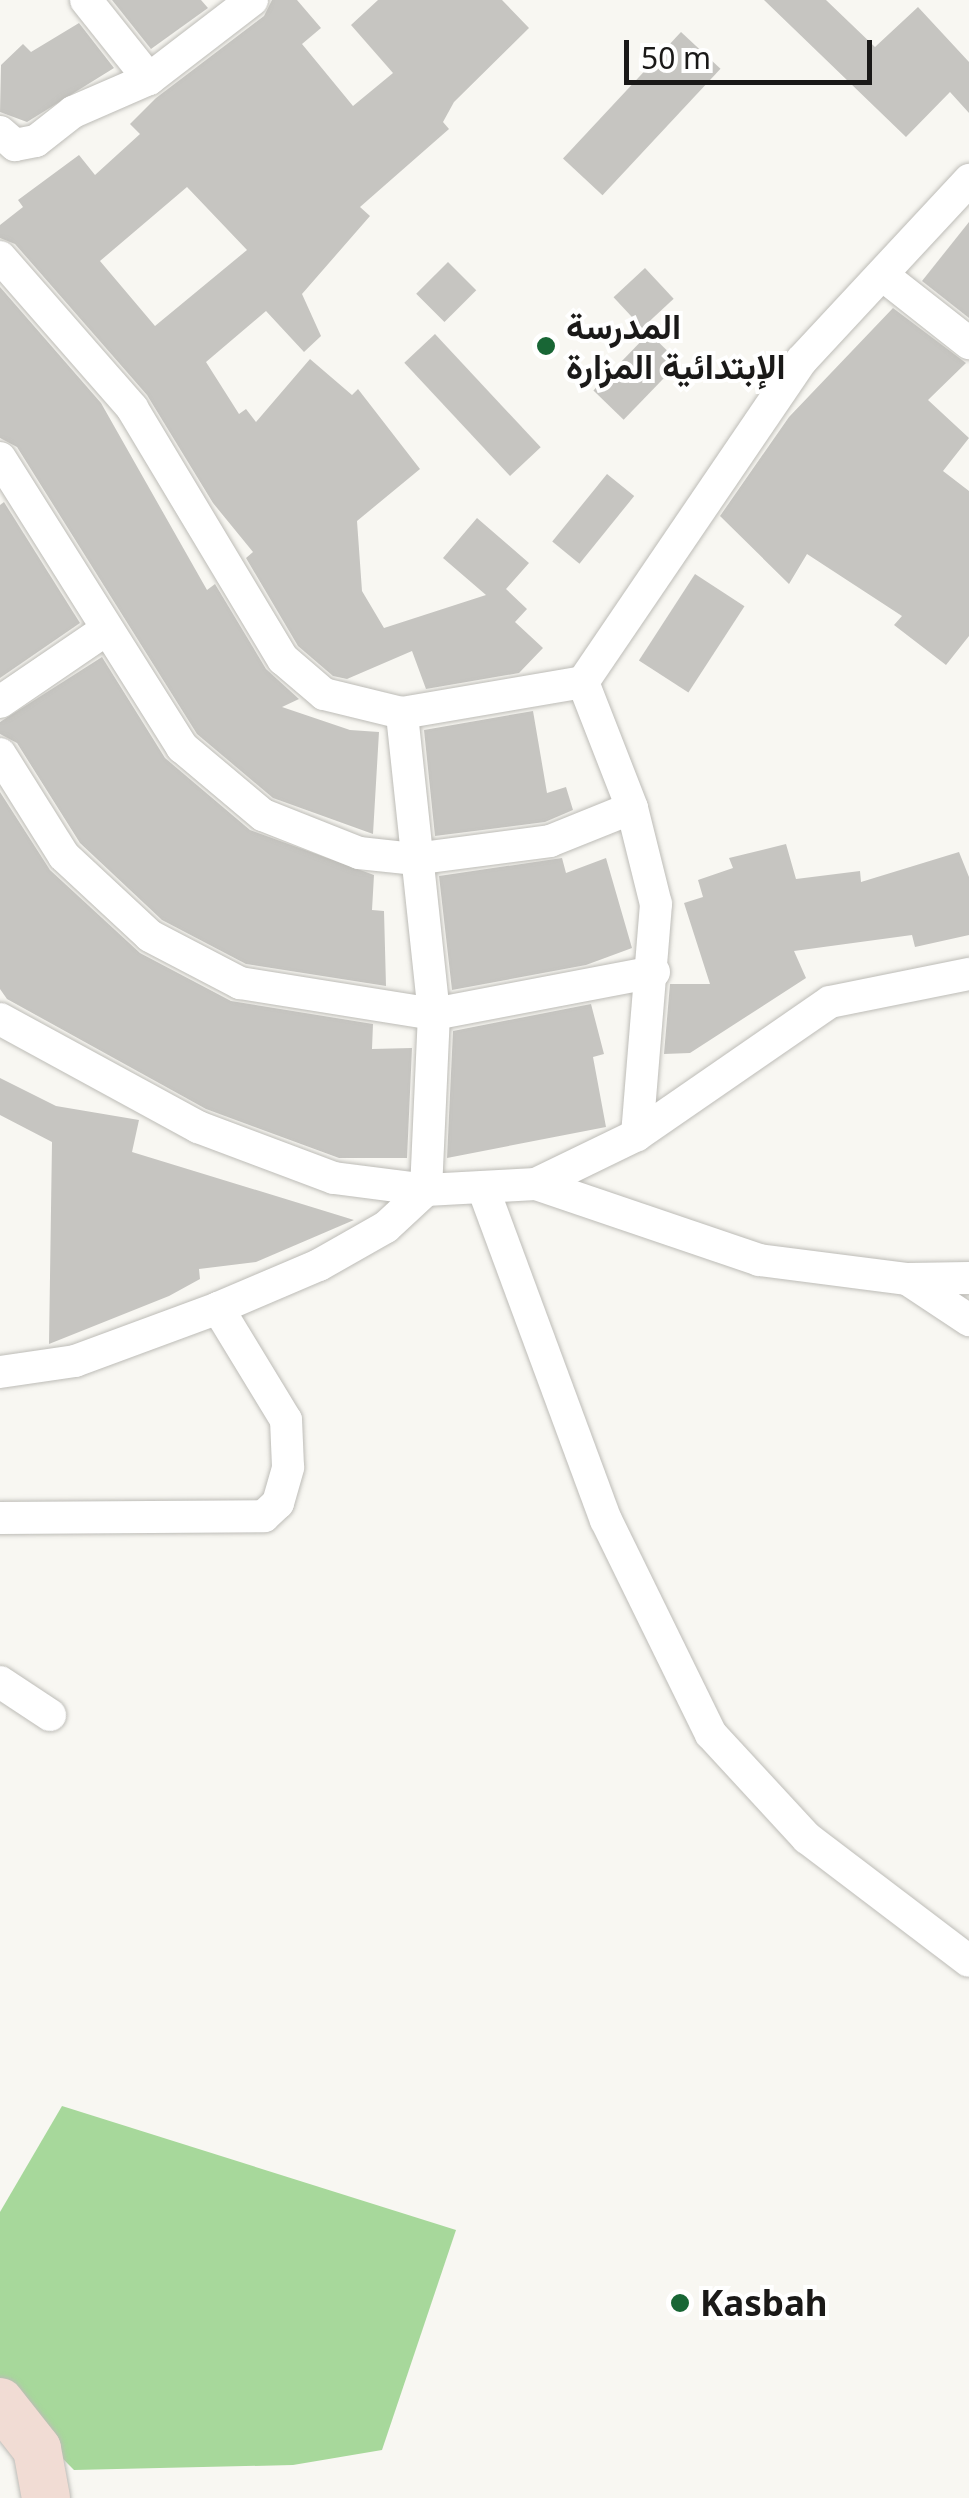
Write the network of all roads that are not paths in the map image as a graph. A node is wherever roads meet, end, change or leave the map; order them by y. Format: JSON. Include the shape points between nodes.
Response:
{"nodes":[{"id":1,"x":86,"y":0,"type":"edge"},
{"id":2,"x":252,"y":0,"type":"edge"},
{"id":3,"x":149,"y":79,"type":"junction"},
{"id":4,"x":0,"y":132,"type":"edge"},
{"id":5,"x":969,"y":180,"type":"edge"},
{"id":6,"x":0,"y":256,"type":"edge"},
{"id":7,"x":885,"y":277,"type":"junction"},
{"id":8,"x":969,"y":342,"type":"edge"},
{"id":9,"x":0,"y":458,"type":"edge"},
{"id":10,"x":104,"y":631,"type":"junction"},
{"id":11,"x":583,"y":682,"type":"junction"},
{"id":12,"x":0,"y":702,"type":"edge"},
{"id":13,"x":402,"y":713,"type":"junction"},
{"id":14,"x":0,"y":754,"type":"edge"},
{"id":15,"x":632,"y":808,"type":"junction"},
{"id":16,"x":414,"y":859,"type":"junction"},
{"id":17,"x":654,"y":972,"type":"junction"},
{"id":18,"x":969,"y":974,"type":"edge"},
{"id":19,"x":434,"y":1014,"type":"junction"},
{"id":20,"x":0,"y":1019,"type":"edge"},
{"id":21,"x":637,"y":1135,"type":"junction"},
{"id":22,"x":536,"y":1184,"type":"junction"},
{"id":23,"x":483,"y":1188,"type":"junction"},
{"id":24,"x":426,"y":1190,"type":"junction"},
{"id":25,"x":969,"y":1278,"type":"edge"},
{"id":26,"x":908,"y":1279,"type":"junction"},
{"id":27,"x":218,"y":1308,"type":"junction"},
{"id":28,"x":969,"y":1320,"type":"edge"},
{"id":29,"x":0,"y":1372,"type":"edge"},
{"id":30,"x":0,"y":1518,"type":"edge"},
{"id":31,"x":0,"y":1682,"type":"edge"},
{"id":32,"x":50,"y":1714,"type":"dead end"},
{"id":33,"x":969,"y":1961,"type":"edge"},
{"id":34,"x":0,"y":2402,"type":"edge"},
{"id":35,"x":46,"y":2498,"type":"edge"}],
"edges":[{"from":1,"to":3,"type":"street"},
{"from":2,"to":3,"type":"street"},
{"from":3,"to":4,"type":"street","via":[[72,112],[23,147]]},
{"from":5,"to":7,"type":"street"},
{"from":6,"to":13,"type":"street","via":[[132,408],[283,659],[324,694]]},
{"from":7,"to":8,"type":"street"},
{"from":7,"to":11,"type":"street","via":[[792,373]]},
{"from":9,"to":10,"type":"street"},
{"from":10,"to":12,"type":"street"},
{"from":10,"to":16,"type":"street","via":[[182,747],[263,815],[360,853]]},
{"from":11,"to":13,"type":"street"},
{"from":11,"to":15,"type":"street"},
{"from":13,"to":16,"type":"street"},
{"from":14,"to":19,"type":"street","via":[[64,856],[150,936],[240,983]]},
{"from":15,"to":16,"type":"street","via":[[550,842]]},
{"from":15,"to":17,"type":"street","via":[[656,904]]},
{"from":16,"to":19,"type":"street"},
{"from":17,"to":19,"type":"street"},
{"from":17,"to":21,"type":"street"},
{"from":18,"to":21,"type":"street","via":[[830,1002]]},
{"from":19,"to":24,"type":"street"},
{"from":20,"to":24,"type":"street","via":[[198,1127],[334,1178]]},
{"from":21,"to":22,"type":"street"},
{"from":22,"to":23,"type":"street"},
{"from":22,"to":26,"type":"street","via":[[758,1260]]},
{"from":23,"to":24,"type":"street"},
{"from":23,"to":33,"type":"street","via":[[606,1520],[711,1734],[807,1838]]},
{"from":24,"to":27,"type":"street","via":[[369,1236]]},
{"from":25,"to":26,"type":"street"},
{"from":26,"to":28,"type":"street"},
{"from":27,"to":29,"type":"street","via":[[75,1361]]},
{"from":27,"to":30,"type":"street","via":[[286,1420],[288,1467],[278,1503],[264,1516]]},
{"from":31,"to":32,"type":"street"},
{"from":34,"to":35,"type":"main road","via":[[37,2449]]}]}
